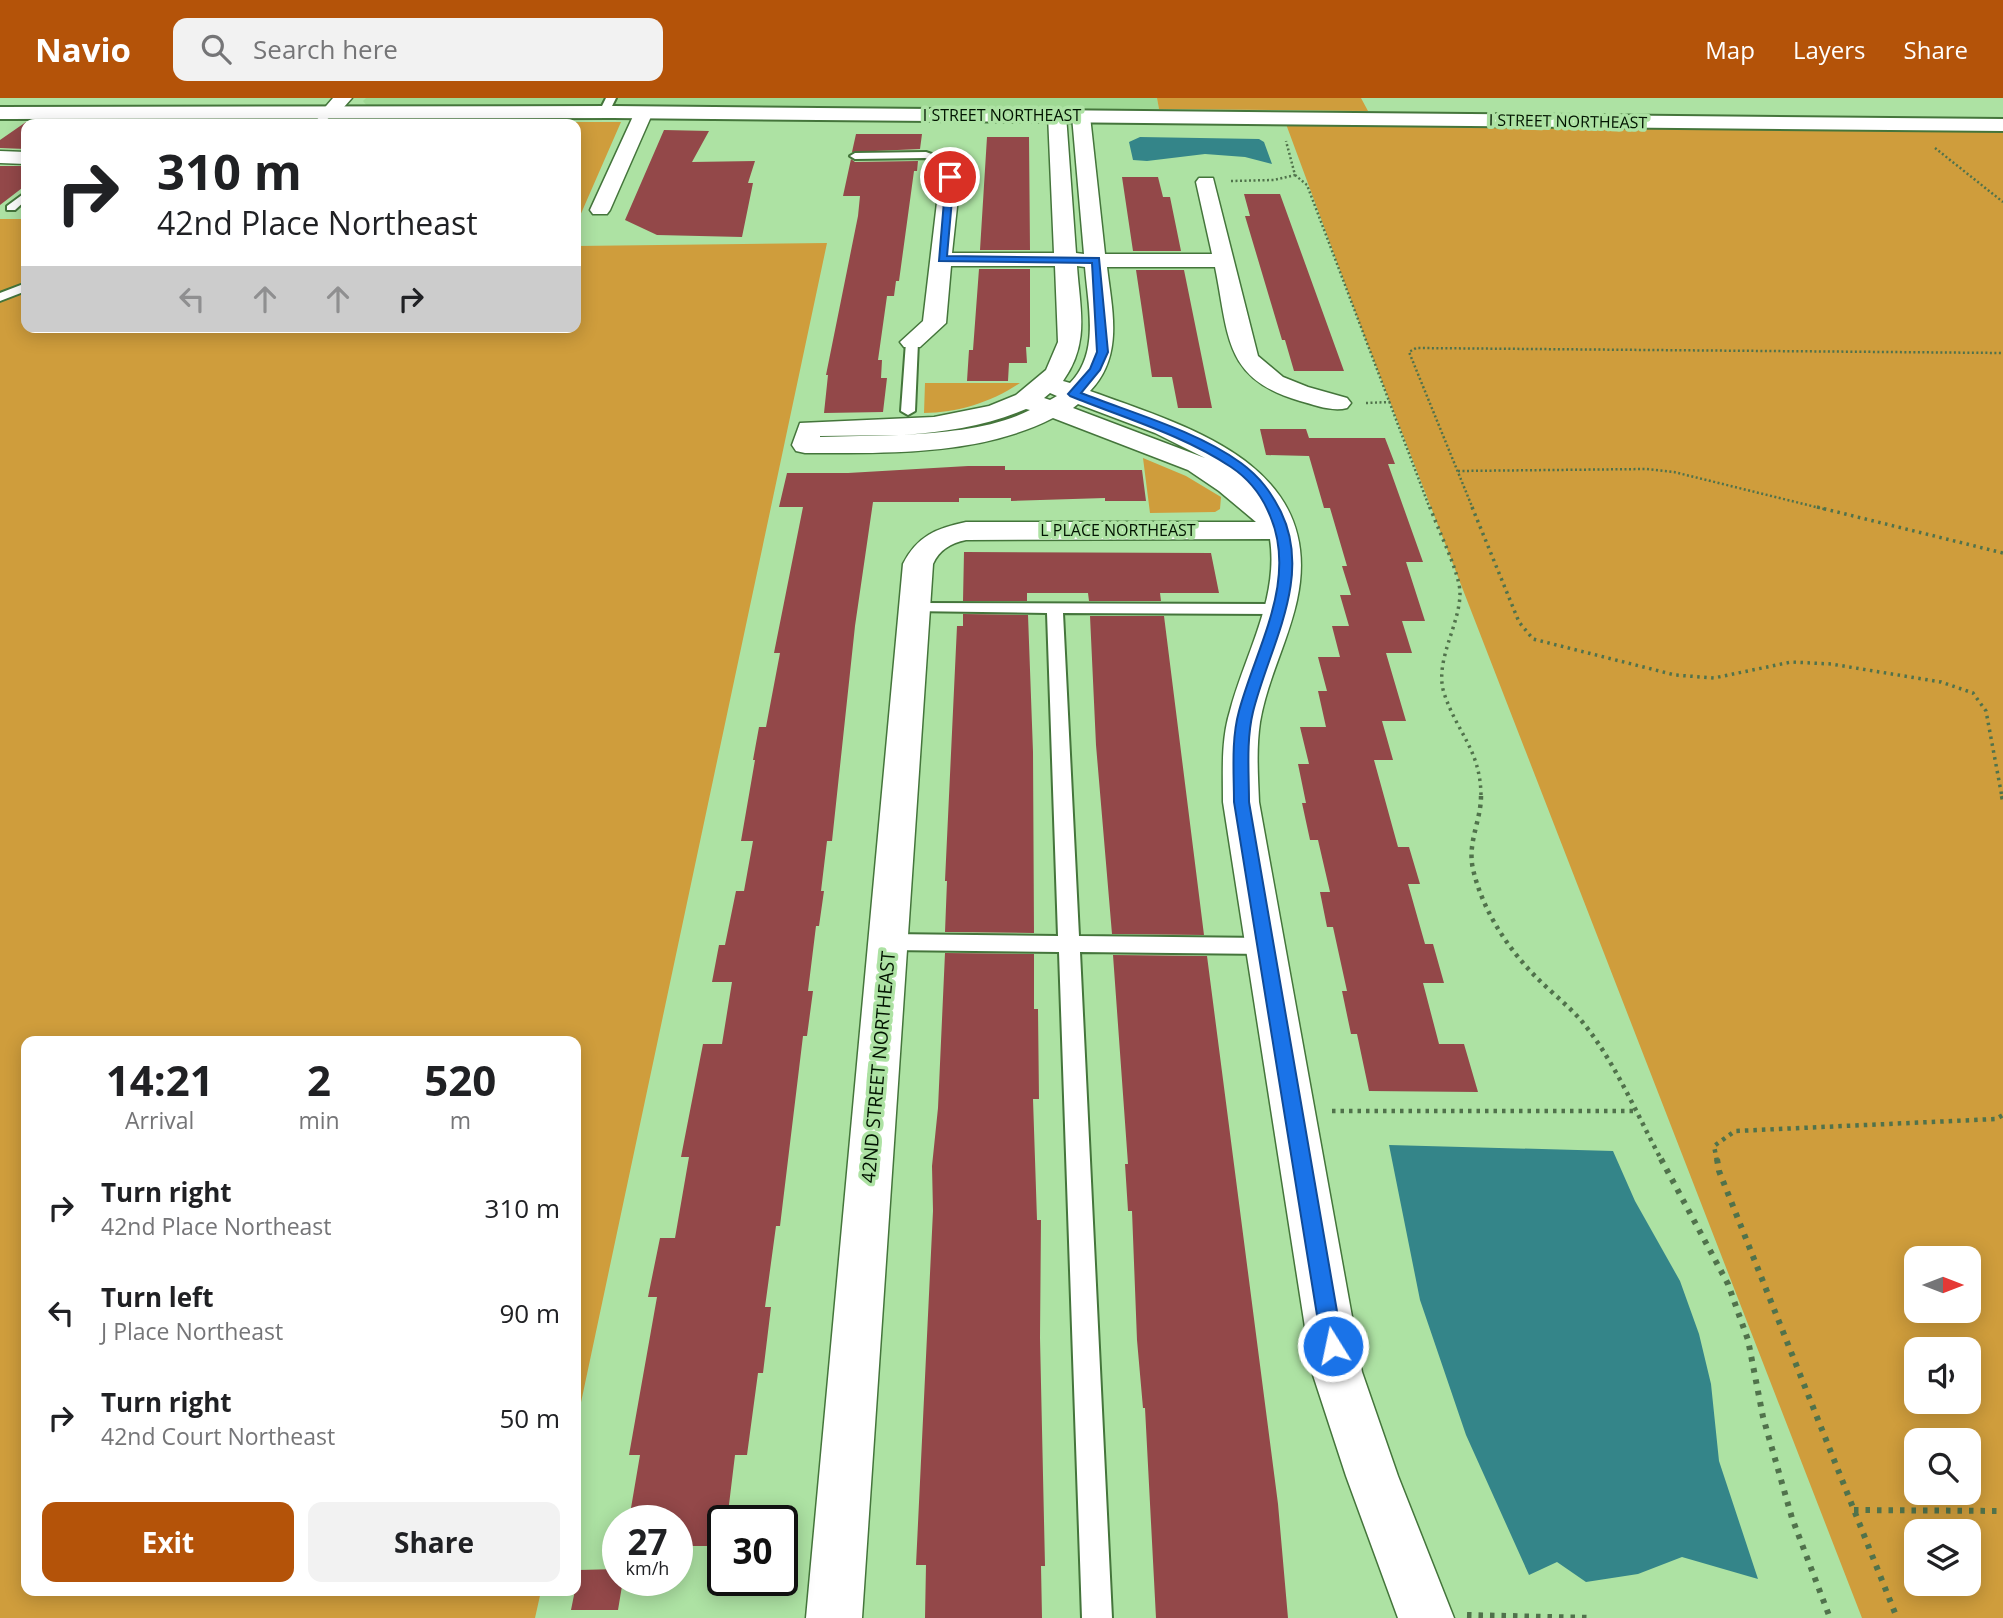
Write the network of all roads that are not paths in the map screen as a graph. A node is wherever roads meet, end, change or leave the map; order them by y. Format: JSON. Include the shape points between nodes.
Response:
{"nodes":[{"id":1,"x":1854,"y":103,"type":"dead end"},
{"id":2,"x":1881,"y":103,"type":"dead end"},
{"id":3,"x":608,"y":105,"type":"edge"},
{"id":4,"x":330,"y":112,"type":"edge"},
{"id":5,"x":644,"y":112,"type":"junction"},
{"id":6,"x":0,"y":113,"type":"edge"},
{"id":7,"x":1057,"y":115,"type":"junction"},
{"id":8,"x":1081,"y":116,"type":"junction"},
{"id":9,"x":1878,"y":125,"type":"junction"},
{"id":10,"x":1907,"y":125,"type":"junction"},
{"id":11,"x":2003,"y":125,"type":"edge"},
{"id":12,"x":855,"y":156,"type":"dead end"},
{"id":13,"x":0,"y":158,"type":"edge"},
{"id":14,"x":21,"y":158,"type":"edge"},
{"id":15,"x":962,"y":167,"type":"joint"},
{"id":16,"x":1206,"y":182,"type":"road end"},
{"id":17,"x":600,"y":209,"type":"dead end"},
{"id":18,"x":942,"y":259,"type":"junction"},
{"id":19,"x":1065,"y":260,"type":"junction"},
{"id":20,"x":1096,"y":260,"type":"junction"},
{"id":21,"x":1223,"y":261,"type":"junction"},
{"id":22,"x":21,"y":289,"type":"edge"},
{"id":23,"x":0,"y":297,"type":"edge"},
{"id":24,"x":912,"y":342,"type":"joint"},
{"id":25,"x":1050,"y":397,"type":"junction"},
{"id":26,"x":1338,"y":403,"type":"dead end"},
{"id":27,"x":908,"y":411,"type":"dead end"},
{"id":28,"x":1283,"y":530,"type":"junction"},
{"id":29,"x":952,"y":534,"type":"joint"},
{"id":30,"x":915,"y":608,"type":"junction"},
{"id":31,"x":1055,"y":608,"type":"junction"},
{"id":32,"x":1278,"y":609,"type":"junction"},
{"id":33,"x":888,"y":942,"type":"junction"},
{"id":34,"x":1069,"y":944,"type":"junction"},
{"id":35,"x":1266,"y":946,"type":"junction"},
{"id":36,"x":1425,"y":1616,"type":"edge"},
{"id":37,"x":834,"y":1618,"type":"edge"},
{"id":38,"x":1097,"y":1618,"type":"edge"}],
"edges":[{"from":1,"to":9,"type":"street"},
{"from":2,"to":10,"type":"street"},
{"from":3,"to":4,"type":"street","name":"I STREET NORTHEAST"},
{"from":3,"to":5,"type":"street","name":"I STREET NORTHEAST"},
{"from":4,"to":6,"type":"street","name":"I STREET NORTHEAST"},
{"from":5,"to":7,"type":"street","name":"I STREET NORTHEAST"},
{"from":5,"to":17,"type":"street"},
{"from":7,"to":8,"type":"street","name":"I STREET NORTHEAST"},
{"from":7,"to":19,"type":"street"},
{"from":8,"to":9,"type":"street","name":"I STREET NORTHEAST"},
{"from":8,"to":20,"type":"street"},
{"from":9,"to":10,"type":"street","name":"I STREET NORTHEAST"},
{"from":10,"to":11,"type":"street","name":"I STREET NORTHEAST"},
{"from":12,"to":15,"type":"lane","via":[[926,155]]},
{"from":13,"to":14,"type":"street"},
{"from":15,"to":18,"type":"street","via":[[950,177]]},
{"from":16,"to":21,"type":"street"},
{"from":18,"to":19,"type":"street"},
{"from":18,"to":24,"type":"street","via":[[934,323]]},
{"from":19,"to":20,"type":"street"},
{"from":19,"to":25,"type":"street","via":[[1070,342]]},
{"from":20,"to":21,"type":"street"},
{"from":20,"to":25,"type":"street","via":[[1103,352],[1095,370]]},
{"from":21,"to":26,"type":"street","via":[[1252,366],[1299,393]]},
{"from":22,"to":23,"type":"lane"},
{"from":24,"to":27,"type":"lane"},
{"from":25,"to":25,"type":"street","via":[[925,427],[809,428],[805,445],[897,446],[996,432]]},
{"from":25,"to":28,"type":"street","via":[[1197,464]]},
{"from":28,"to":29,"type":"street","name":"L PLACE NORTHEAST"},
{"from":28,"to":32,"type":"street","via":[[1287,565]]},
{"from":29,"to":30,"type":"street","name":"42ND STREET NORTHEAST","via":[[924,549],[918,564]]},
{"from":30,"to":31,"type":"lane"},
{"from":30,"to":33,"type":"street","name":"42ND STREET NORTHEAST"},
{"from":31,"to":32,"type":"lane"},
{"from":31,"to":34,"type":"lane"},
{"from":32,"to":35,"type":"street","via":[[1245,714],[1241,754],[1241,802]]},
{"from":33,"to":34,"type":"lane"},
{"from":33,"to":37,"type":"street","name":"42ND STREET NORTHEAST"},
{"from":34,"to":35,"type":"lane"},
{"from":34,"to":38,"type":"lane"},
{"from":35,"to":36,"type":"street","via":[[1337,1372]]}]}
